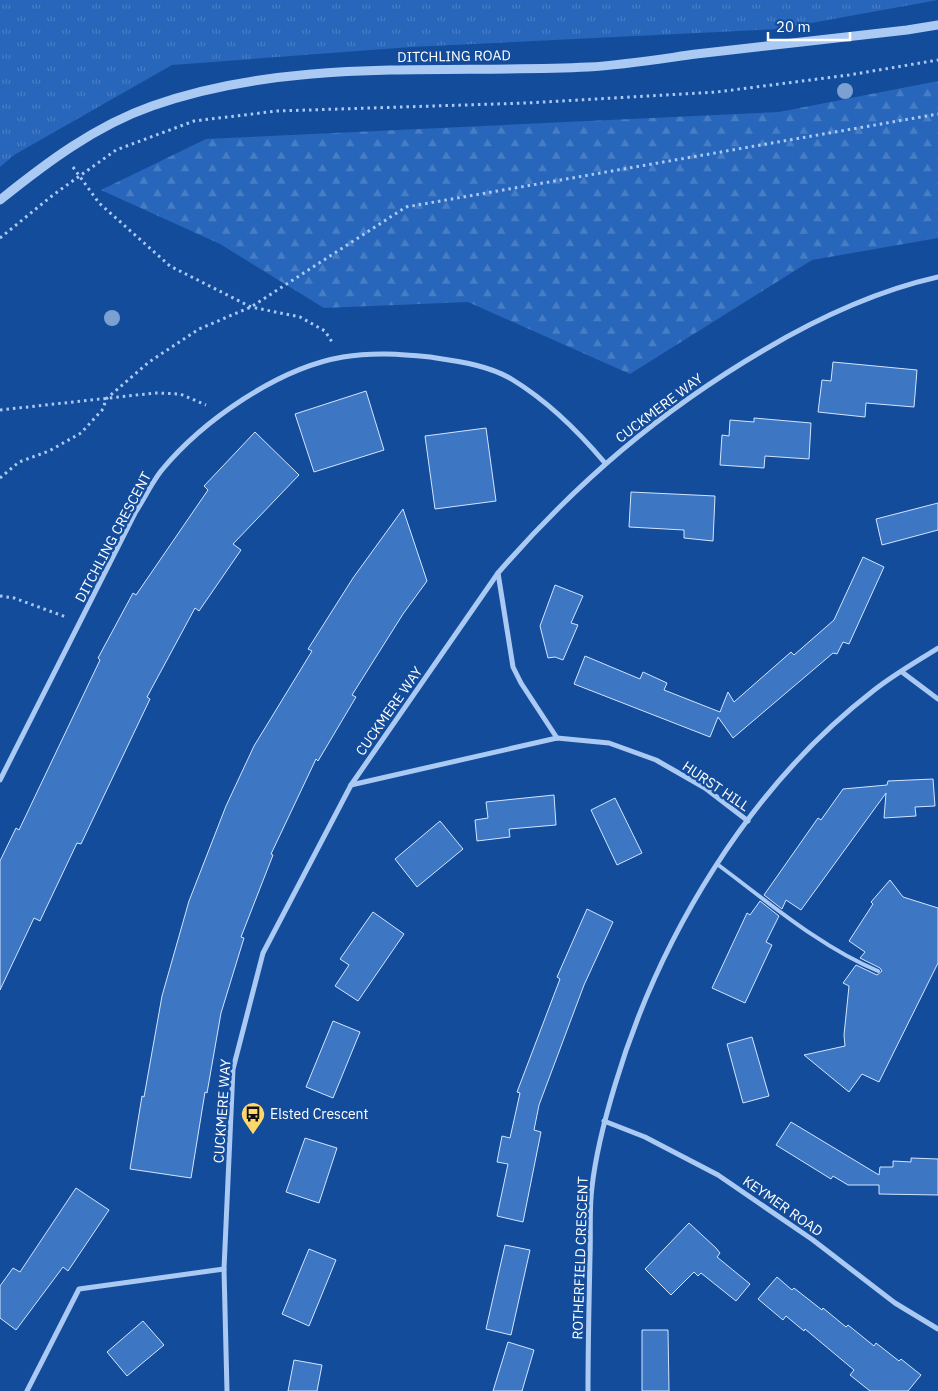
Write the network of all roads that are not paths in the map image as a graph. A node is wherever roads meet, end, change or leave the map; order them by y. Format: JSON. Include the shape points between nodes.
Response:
{"nodes":[{"id":1,"x":938,"y":25,"type":"edge"},
{"id":2,"x":0,"y":200,"type":"edge"},
{"id":3,"x":938,"y":277,"type":"edge"},
{"id":4,"x":605,"y":463,"type":"junction"},
{"id":5,"x":498,"y":573,"type":"junction"},
{"id":6,"x":938,"y":648,"type":"edge"},
{"id":7,"x":902,"y":672,"type":"junction"},
{"id":8,"x":938,"y":699,"type":"edge"},
{"id":9,"x":557,"y":738,"type":"junction"},
{"id":10,"x":0,"y":780,"type":"edge"},
{"id":11,"x":350,"y":785,"type":"junction"},
{"id":12,"x":748,"y":821,"type":"junction"},
{"id":13,"x":717,"y":864,"type":"junction"},
{"id":14,"x":878,"y":971,"type":"dead end"},
{"id":15,"x":604,"y":1121,"type":"junction"},
{"id":16,"x":224,"y":1269,"type":"junction"},
{"id":17,"x":938,"y":1329,"type":"edge"},
{"id":18,"x":27,"y":1391,"type":"edge"},
{"id":19,"x":227,"y":1391,"type":"edge"},
{"id":20,"x":588,"y":1391,"type":"edge"}],
"edges":[{"from":1,"to":2,"type":"street","name":"DITCHLING ROAD","via":[[590,67],[328,73],[242,84],[151,106],[117,121],[61,152]]},
{"from":3,"to":4,"type":"street","name":"CUCKMERE WAY","via":[[876,295],[806,325],[666,412]]},
{"from":4,"to":5,"type":"street","name":"CUCKMERE WAY"},
{"from":4,"to":10,"type":"street","name":"DITCHLING CRESCENT","via":[[558,412],[512,379],[451,360],[401,354],[342,357],[294,373],[249,396],[214,418],[160,473],[136,513]]},
{"from":5,"to":9,"type":"street","via":[[513,667]]},
{"from":5,"to":11,"type":"street","name":"CUCKMERE WAY"},
{"from":6,"to":7,"type":"street","name":"ROTHERFIELD CRESCENT"},
{"from":7,"to":8,"type":"street"},
{"from":7,"to":12,"type":"street","name":"ROTHERFIELD CRESCENT","via":[[873,691],[795,764]]},
{"from":9,"to":11,"type":"street","name":"HURST HILL"},
{"from":9,"to":12,"type":"street","name":"HURST HILL","via":[[609,743],[656,760],[705,788]]},
{"from":11,"to":16,"type":"street","name":"CUCKMERE WAY","via":[[263,953],[233,1069]]},
{"from":12,"to":13,"type":"street","name":"ROTHERFIELD CRESCENT"},
{"from":13,"to":14,"type":"lane","via":[[832,948]]},
{"from":13,"to":15,"type":"street","name":"ROTHERFIELD CRESCENT","via":[[657,973],[626,1047]]},
{"from":15,"to":17,"type":"street","name":"KEYMER ROAD","via":[[645,1136],[718,1175],[813,1240],[895,1303]]},
{"from":15,"to":20,"type":"street","name":"ROTHERFIELD CRESCENT","via":[[592,1187]]},
{"from":16,"to":18,"type":"street","via":[[79,1289]]},
{"from":16,"to":19,"type":"street","name":"CUCKMERE WAY"}]}
